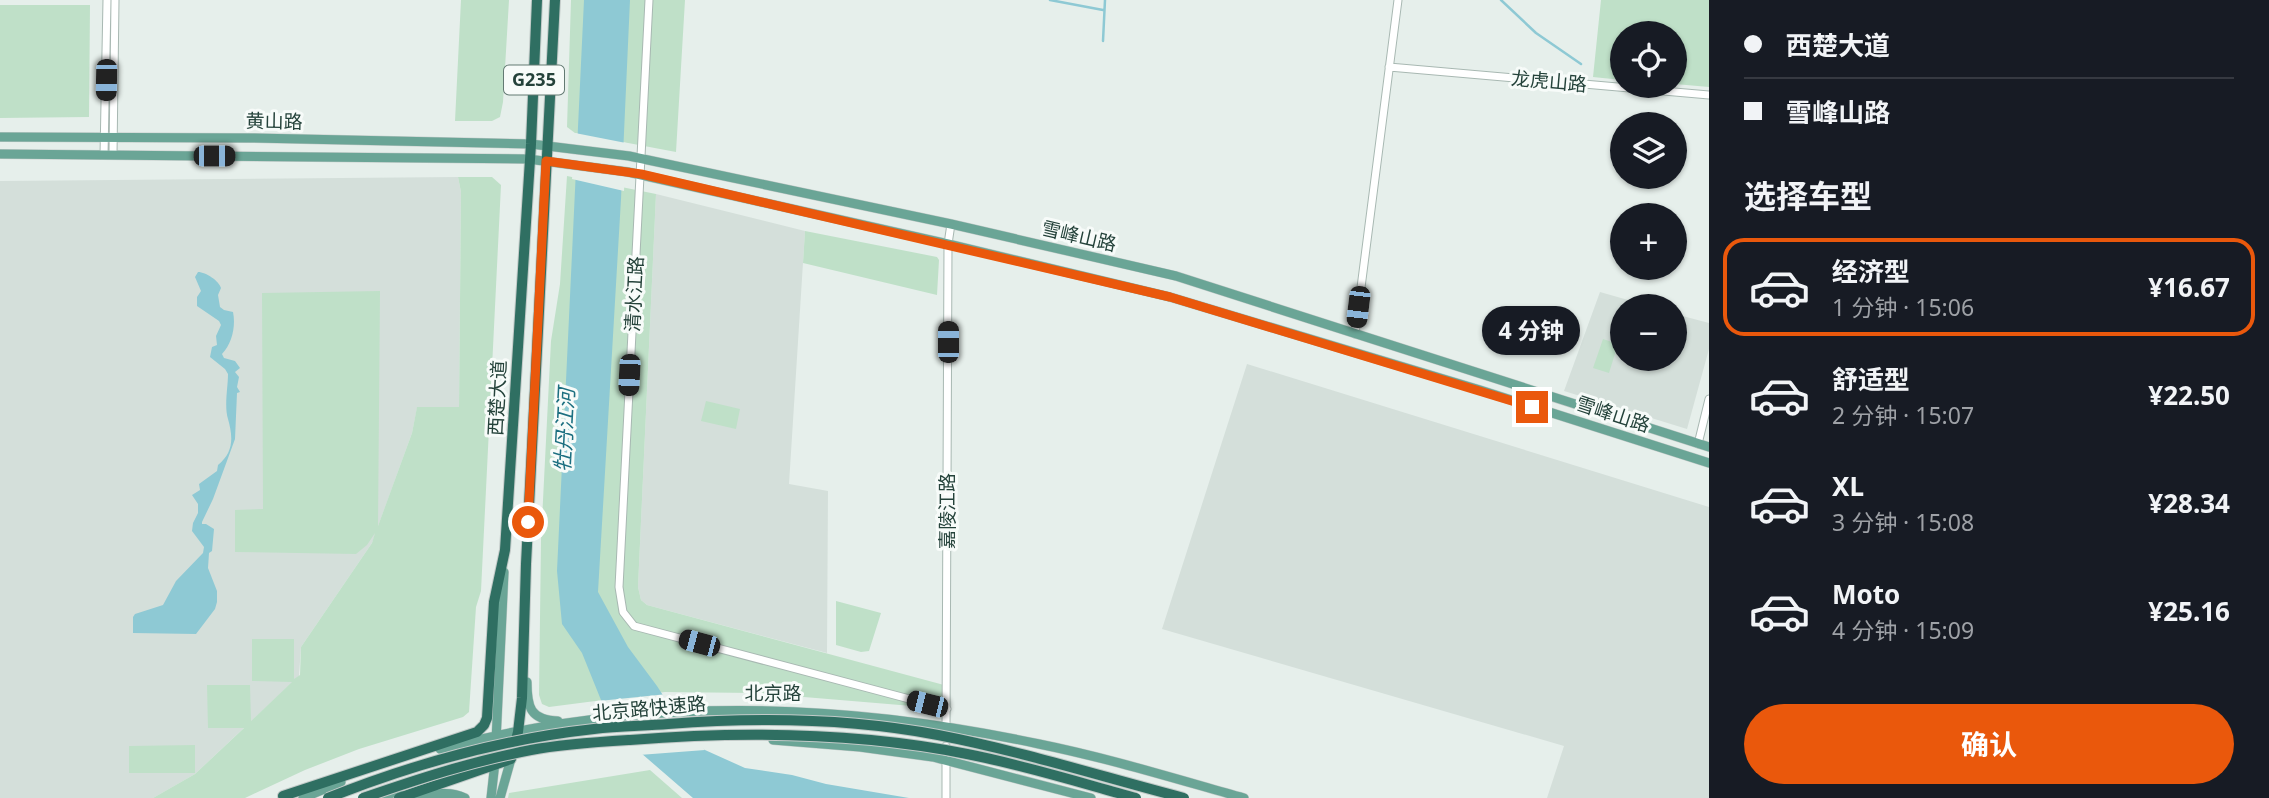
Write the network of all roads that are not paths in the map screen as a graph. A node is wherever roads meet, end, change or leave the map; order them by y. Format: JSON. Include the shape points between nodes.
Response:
{"nodes":[{"id":1,"x":107,"y":0,"type":"edge"},
{"id":2,"x":115,"y":0,"type":"edge"},
{"id":3,"x":537,"y":0,"type":"edge"},
{"id":4,"x":555,"y":0,"type":"edge"},
{"id":5,"x":649,"y":0,"type":"edge"},
{"id":6,"x":1398,"y":0,"type":"edge"},
{"id":7,"x":1389,"y":67,"type":"junction"},
{"id":8,"x":1709,"y":95,"type":"edge"},
{"id":9,"x":0,"y":137,"type":"edge"},
{"id":10,"x":109,"y":137,"type":"junction"},
{"id":11,"x":531,"y":144,"type":"junction"},
{"id":12,"x":548,"y":145,"type":"junction"},
{"id":13,"x":0,"y":154,"type":"edge"},
{"id":14,"x":109,"y":155,"type":"junction"},
{"id":15,"x":528,"y":159,"type":"junction"},
{"id":16,"x":642,"y":159,"type":"junction"},
{"id":17,"x":546,"y":161,"type":"junction"},
{"id":18,"x":641,"y":174,"type":"junction"},
{"id":19,"x":951,"y":224,"type":"junction"},
{"id":20,"x":948,"y":244,"type":"junction"},
{"id":21,"x":1355,"y":334,"type":"junction"},
{"id":22,"x":1709,"y":400,"type":"edge"},
{"id":23,"x":1698,"y":444,"type":"junction"},
{"id":24,"x":1709,"y":447,"type":"edge"},
{"id":25,"x":1709,"y":463,"type":"edge"},
{"id":26,"x":527,"y":549,"type":"junction"},
{"id":27,"x":505,"y":550,"type":"junction"},
{"id":28,"x":947,"y":709,"type":"junction"},
{"id":29,"x":577,"y":721,"type":"junction"},
{"id":30,"x":946,"y":728,"type":"junction"},
{"id":31,"x":518,"y":732,"type":"junction"},
{"id":32,"x":495,"y":736,"type":"junction"},
{"id":33,"x":422,"y":754,"type":"junction"},
{"id":34,"x":511,"y":759,"type":"junction"},
{"id":35,"x":946,"y":760,"type":"junction"},
{"id":36,"x":495,"y":764,"type":"junction"},
{"id":37,"x":329,"y":781,"type":"junction"},
{"id":38,"x":280,"y":797,"type":"edge"},
{"id":39,"x":303,"y":798,"type":"edge"},
{"id":40,"x":328,"y":798,"type":"edge"},
{"id":41,"x":363,"y":798,"type":"edge"},
{"id":42,"x":380,"y":798,"type":"edge"},
{"id":43,"x":399,"y":798,"type":"edge"},
{"id":44,"x":417,"y":798,"type":"edge"},
{"id":45,"x":465,"y":798,"type":"edge"},
{"id":46,"x":491,"y":798,"type":"edge"},
{"id":47,"x":500,"y":798,"type":"edge"},
{"id":48,"x":946,"y":798,"type":"edge"},
{"id":49,"x":1091,"y":798,"type":"edge"},
{"id":50,"x":1136,"y":798,"type":"edge"},
{"id":51,"x":1184,"y":798,"type":"edge"},
{"id":52,"x":1244,"y":798,"type":"edge"}],
"edges":[{"from":1,"to":10,"type":"street"},
{"from":2,"to":10,"type":"street"},
{"from":3,"to":11,"type":"highway","name":"西楚大道","number":"G235"},
{"from":4,"to":12,"type":"highway","number":"G235"},
{"from":5,"to":16,"type":"street","name":"清水江路"},
{"from":6,"to":7,"type":"street"},
{"from":7,"to":8,"type":"street","name":"龙虎山路"},
{"from":7,"to":21,"type":"street"},
{"from":9,"to":10,"type":"main road","name":"黄山路"},
{"from":10,"to":11,"type":"main road","name":"黄山路"},
{"from":10,"to":14,"type":"street"},
{"from":11,"to":12,"type":"main road","name":"黄山路"},
{"from":11,"to":15,"type":"highway","name":"西楚大道","number":"G235"},
{"from":12,"to":16,"type":"main road","name":"雪峰山路"},
{"from":12,"to":17,"type":"highway","number":"G235"},
{"from":13,"to":14,"type":"main road","name":"黄山路"},
{"from":14,"to":15,"type":"main road","name":"黄山路"},
{"from":15,"to":17,"type":"main road","name":"雪峰山路"},
{"from":15,"to":27,"type":"highway","name":"西楚大道"},
{"from":16,"to":18,"type":"street","name":"清水江路"},
{"from":16,"to":19,"type":"main road","name":"雪峰山路"},
{"from":17,"to":18,"type":"main road","name":"雪峰山路"},
{"from":17,"to":26,"type":"highway","name":"西楚大道"},
{"from":18,"to":20,"type":"main road","name":"雪峰山路"},
{"from":18,"to":28,"type":"street","name":"清水江路","via":[[619,587],[622,612],[634,626]]},
{"from":19,"to":20,"type":"street","name":"嘉陵江路"},
{"from":19,"to":21,"type":"main road","name":"雪峰山路","via":[[1176,276]]},
{"from":20,"to":25,"type":"main road","name":"雪峰山路","via":[[1170,297]]},
{"from":20,"to":28,"type":"street","name":"嘉陵江路"},
{"from":21,"to":23,"type":"main road","name":"雪峰山路"},
{"from":22,"to":23,"type":"street"},
{"from":23,"to":24,"type":"main road","name":"雪峰山路"},
{"from":26,"to":29,"type":"main road","via":[[530,706],[543,720]]},
{"from":26,"to":31,"type":"highway","name":"西楚大道"},
{"from":27,"to":32,"type":"main road","name":"西楚大道"},
{"from":27,"to":37,"type":"highway","via":[[494,602],[484,725],[477,732]]},
{"from":28,"to":30,"type":"street","name":"嘉陵江路"},
{"from":29,"to":30,"type":"main road","name":"北京路","via":[[683,711],[813,711]]},
{"from":29,"to":31,"type":"main road","name":"北京路"},
{"from":30,"to":35,"type":"street","name":"嘉陵江路"},
{"from":30,"to":52,"type":"main road","name":"北京路","via":[[1077,752]]},
{"from":31,"to":32,"type":"main road","name":"北京路"},
{"from":31,"to":34,"type":"highway","name":"西楚大道"},
{"from":32,"to":33,"type":"main road","name":"北京路"},
{"from":32,"to":36,"type":"main road","name":"西楚大道"},
{"from":33,"to":37,"type":"highway"},
{"from":33,"to":39,"type":"main road","name":"北京路"},
{"from":34,"to":35,"type":"main road","bridge":true,"via":[[561,749],[701,739],[804,741]]},
{"from":34,"to":36,"type":"highway"},
{"from":34,"to":47,"type":"main road","name":"西楚大道"},
{"from":35,"to":48,"type":"street","name":"嘉陵江路"},
{"from":35,"to":49,"type":"main road"},
{"from":36,"to":42,"type":"main road","via":[[436,777]]},
{"from":36,"to":43,"type":"highway"},
{"from":36,"to":46,"type":"main road","name":"西楚大道"},
{"from":37,"to":38,"type":"highway"},
{"from":40,"to":51,"type":"highway","name":"北京路快速路","bridge":true,"via":[[441,759],[523,740],[594,729],[772,719],[938,735]]},
{"from":41,"to":50,"type":"highway","name":"北京路快速路","bridge":true,"via":[[447,770],[531,750],[754,734],[922,747]]},
{"from":44,"to":45,"type":"main road","via":[[445,792]]}]}
